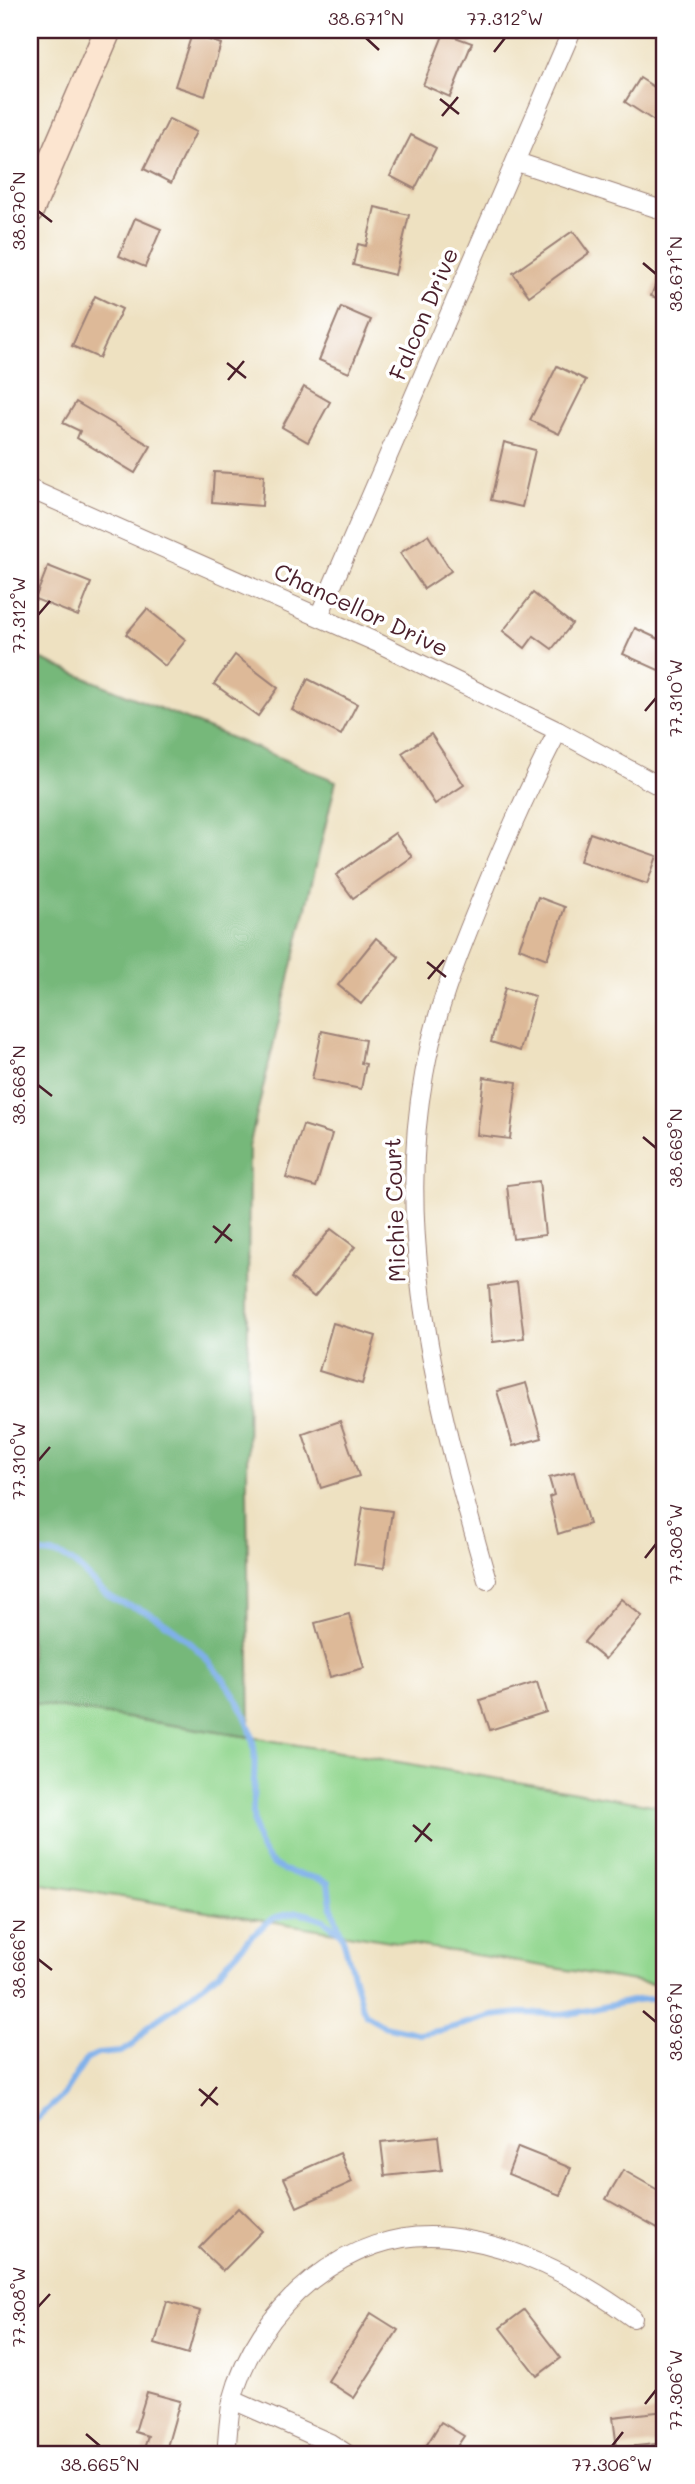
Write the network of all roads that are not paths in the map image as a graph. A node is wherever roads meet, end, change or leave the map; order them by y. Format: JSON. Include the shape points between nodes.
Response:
{"nodes":[{"id":1,"x":108,"y":30,"type":"edge"},
{"id":2,"x":572,"y":30,"type":"edge"},
{"id":3,"x":517,"y":162,"type":"junction"},
{"id":4,"x":30,"y":211,"type":"edge"},
{"id":5,"x":665,"y":211,"type":"edge"},
{"id":6,"x":30,"y":489,"type":"edge"},
{"id":7,"x":319,"y":616,"type":"junction"},
{"id":8,"x":558,"y":731,"type":"junction"},
{"id":9,"x":665,"y":789,"type":"edge"},
{"id":10,"x":487,"y":1580,"type":"dead end"},
{"id":11,"x":633,"y":2318,"type":"dead end"},
{"id":12,"x":233,"y":2400,"type":"junction"},
{"id":13,"x":226,"y":2454,"type":"edge"},
{"id":14,"x":347,"y":2454,"type":"edge"}],
"edges":[{"from":1,"to":4,"type":"main road"},
{"from":2,"to":3,"type":"street","name":"Falcon Drive"},
{"from":3,"to":5,"type":"street"},
{"from":3,"to":7,"type":"street","name":"Falcon Drive"},
{"from":6,"to":7,"type":"street","name":"Chancellor Drive"},
{"from":7,"to":8,"type":"street","name":"Chancellor Drive"},
{"from":8,"to":9,"type":"street","name":"Chancellor Drive"},
{"from":8,"to":10,"type":"street","name":"Michie Court","via":[[527,790],[455,962],[439,1008],[418,1120],[414,1177],[424,1311],[455,1467]]},
{"from":11,"to":12,"type":"street","via":[[564,2275],[523,2257],[448,2237],[387,2242],[330,2267],[292,2297],[258,2339]]},
{"from":12,"to":13,"type":"street"},
{"from":12,"to":14,"type":"street"}]}
